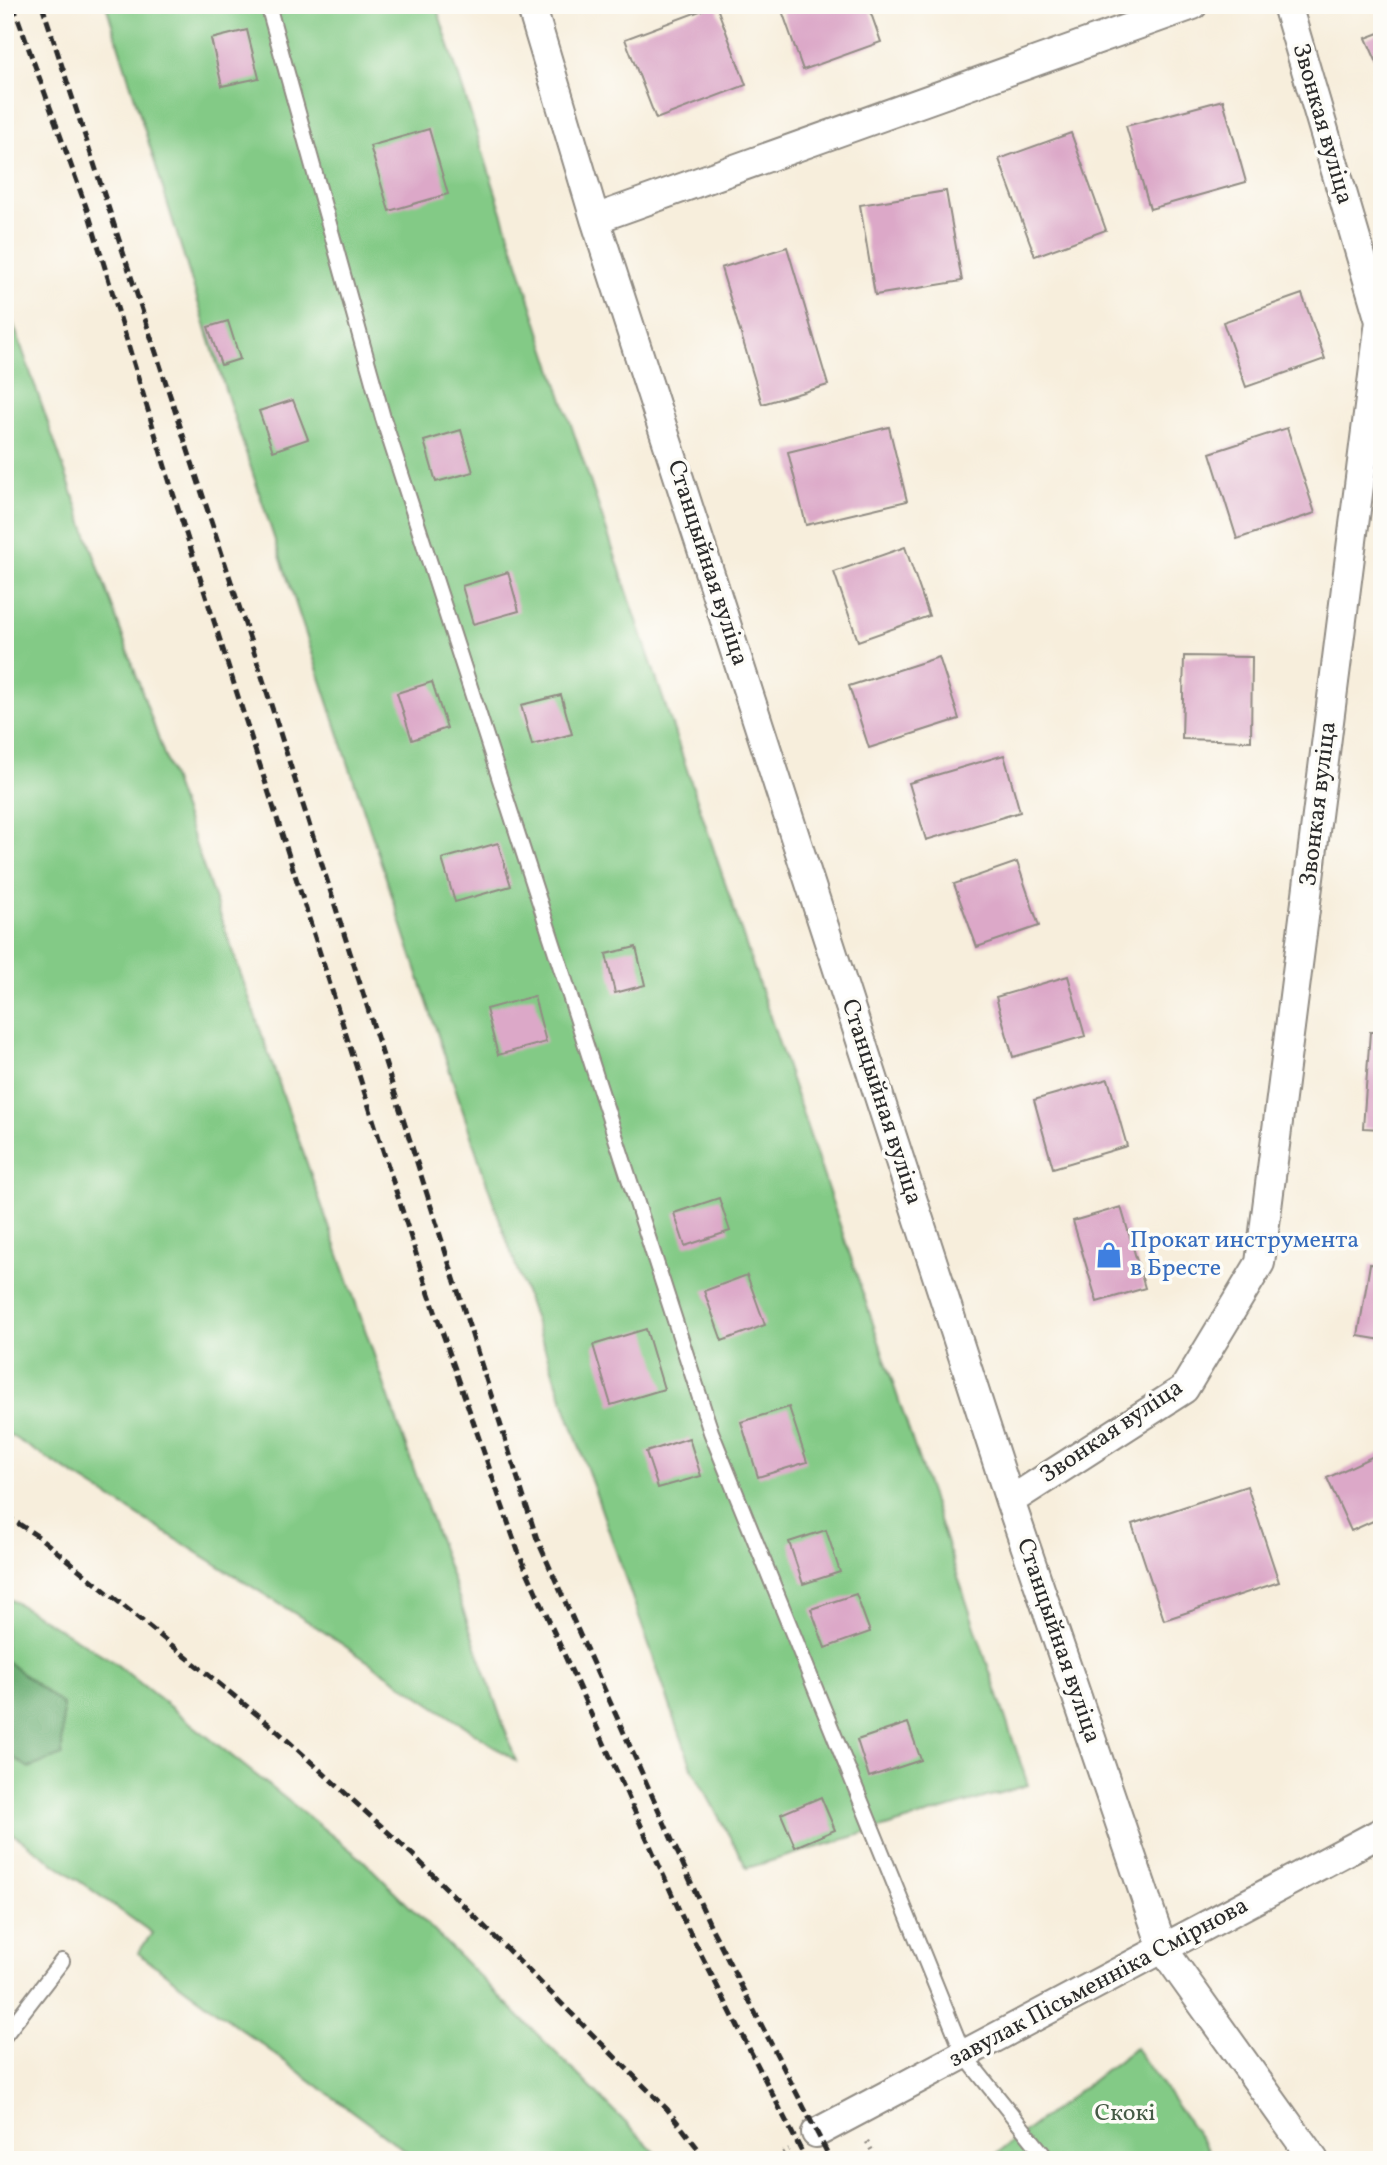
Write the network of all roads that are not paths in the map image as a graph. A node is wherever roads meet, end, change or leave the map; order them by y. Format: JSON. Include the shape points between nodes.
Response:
{"nodes":[{"id":1,"x":268,"y":5,"type":"edge"},
{"id":2,"x":531,"y":5,"type":"edge"},
{"id":3,"x":1193,"y":5,"type":"edge"},
{"id":4,"x":1287,"y":5,"type":"edge"},
{"id":5,"x":596,"y":219,"type":"junction"},
{"id":6,"x":1010,"y":1501,"type":"junction"},
{"id":7,"x":1382,"y":1832,"type":"edge"},
{"id":8,"x":1163,"y":1949,"type":"junction"},
{"id":9,"x":62,"y":1961,"type":"dead end"},
{"id":10,"x":5,"y":2035,"type":"edge"},
{"id":11,"x":964,"y":2055,"type":"junction"},
{"id":12,"x":816,"y":2133,"type":"dead end"},
{"id":13,"x":1048,"y":2160,"type":"edge"},
{"id":14,"x":1314,"y":2160,"type":"edge"}],
"edges":[{"from":1,"to":11,"type":"lane","via":[[383,418],[711,1432]]},
{"from":2,"to":5,"type":"street","name":"Станцыйная вуліца"},
{"from":3,"to":5,"type":"street"},
{"from":4,"to":6,"type":"street","name":"Звонкая вуліца","via":[[1380,321],[1261,1263],[1184,1389]]},
{"from":5,"to":6,"type":"street","name":"Станцыйная вуліца"},
{"from":6,"to":8,"type":"street","name":"Станцыйная вуліца"},
{"from":7,"to":8,"type":"street","name":"завулак Пісьменніка Смірнова"},
{"from":8,"to":11,"type":"street","name":"завулак Пісьменніка Смірнова"},
{"from":8,"to":14,"type":"street","name":"Станцыйная вуліца"},
{"from":9,"to":10,"type":"lane"},
{"from":11,"to":12,"type":"street","name":"завулак Пісьменніка Смірнова"},
{"from":11,"to":13,"type":"lane"}]}
